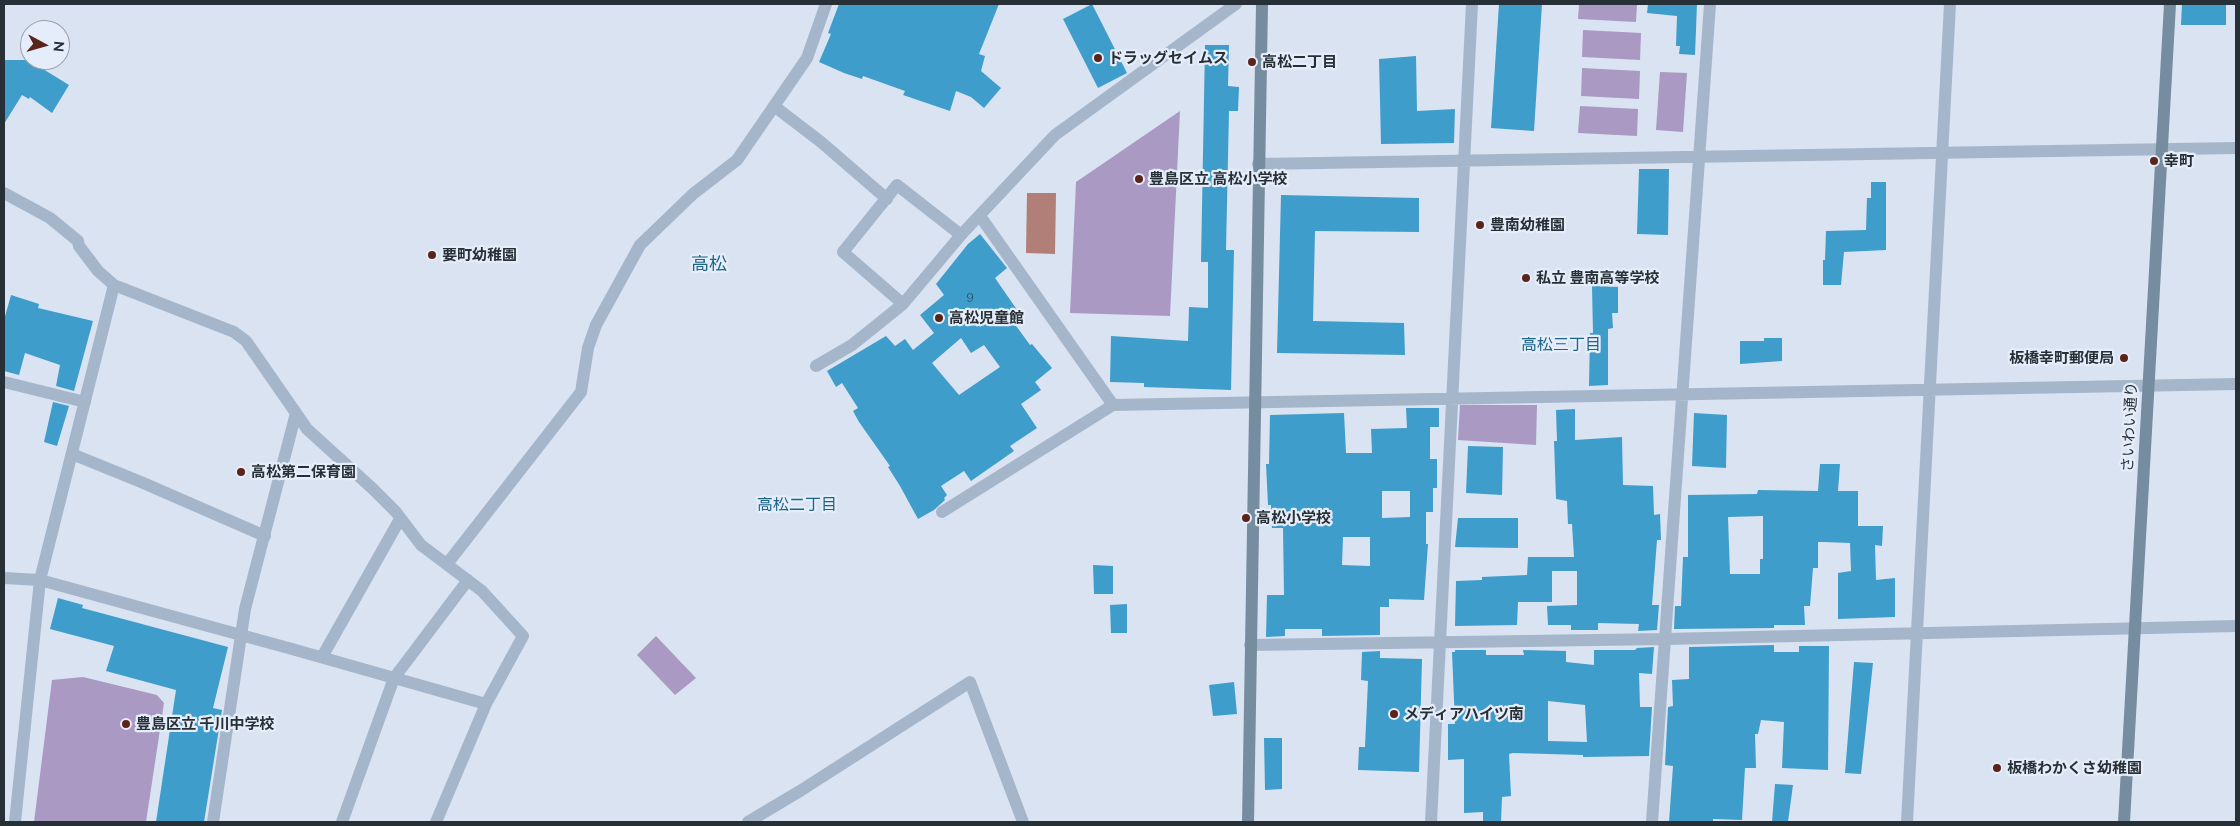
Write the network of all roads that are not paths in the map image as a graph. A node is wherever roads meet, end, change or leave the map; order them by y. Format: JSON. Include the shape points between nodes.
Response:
{"nodes":[{"id":1,"x":826,"y":4,"type":"edge"},
{"id":2,"x":1236,"y":4,"type":"edge"},
{"id":3,"x":1262,"y":4,"type":"edge"},
{"id":4,"x":1472,"y":4,"type":"edge"},
{"id":5,"x":1710,"y":4,"type":"edge"},
{"id":6,"x":1950,"y":4,"type":"edge"},
{"id":7,"x":2170,"y":4,"type":"edge"},
{"id":8,"x":774,"y":106,"type":"junction"},
{"id":9,"x":2236,"y":148,"type":"edge"},
{"id":10,"x":2161,"y":149,"type":"junction"},
{"id":11,"x":1942,"y":152,"type":"junction"},
{"id":12,"x":1700,"y":157,"type":"junction"},
{"id":13,"x":1465,"y":160,"type":"junction"},
{"id":14,"x":1258,"y":164,"type":"junction"},
{"id":15,"x":4,"y":193,"type":"edge"},
{"id":16,"x":887,"y":199,"type":"junction"},
{"id":17,"x":980,"y":216,"type":"junction"},
{"id":18,"x":962,"y":235,"type":"junction"},
{"id":19,"x":114,"y":285,"type":"junction"},
{"id":20,"x":903,"y":304,"type":"junction"},
{"id":21,"x":816,"y":366,"type":"dead end"},
{"id":22,"x":4,"y":382,"type":"edge"},
{"id":23,"x":2236,"y":384,"type":"edge"},
{"id":24,"x":2149,"y":386,"type":"junction"},
{"id":25,"x":1930,"y":389,"type":"junction"},
{"id":26,"x":1682,"y":395,"type":"junction"},
{"id":27,"x":1452,"y":398,"type":"junction"},
{"id":28,"x":85,"y":402,"type":"junction"},
{"id":29,"x":1254,"y":402,"type":"junction"},
{"id":30,"x":1113,"y":405,"type":"junction"},
{"id":31,"x":296,"y":413,"type":"junction"},
{"id":32,"x":72,"y":454,"type":"junction"},
{"id":33,"x":942,"y":512,"type":"dead end"},
{"id":34,"x":400,"y":519,"type":"junction"},
{"id":35,"x":265,"y":536,"type":"junction"},
{"id":36,"x":447,"y":564,"type":"junction"},
{"id":37,"x":4,"y":578,"type":"edge"},
{"id":38,"x":40,"y":580,"type":"junction"},
{"id":39,"x":468,"y":580,"type":"junction"},
{"id":40,"x":2236,"y":626,"type":"edge"},
{"id":41,"x":2136,"y":628,"type":"junction"},
{"id":42,"x":1918,"y":632,"type":"junction"},
{"id":43,"x":240,"y":634,"type":"junction"},
{"id":44,"x":1665,"y":639,"type":"junction"},
{"id":45,"x":1441,"y":642,"type":"junction"},
{"id":46,"x":1250,"y":646,"type":"junction"},
{"id":47,"x":322,"y":657,"type":"junction"},
{"id":48,"x":394,"y":678,"type":"junction"},
{"id":49,"x":486,"y":704,"type":"junction"},
{"id":50,"x":15,"y":822,"type":"edge"},
{"id":51,"x":213,"y":822,"type":"edge"},
{"id":52,"x":342,"y":822,"type":"edge"},
{"id":53,"x":436,"y":822,"type":"edge"},
{"id":54,"x":748,"y":822,"type":"edge"},
{"id":55,"x":1023,"y":822,"type":"edge"},
{"id":56,"x":1248,"y":822,"type":"edge"},
{"id":57,"x":1431,"y":822,"type":"edge"},
{"id":58,"x":1652,"y":822,"type":"edge"},
{"id":59,"x":1907,"y":822,"type":"edge"},
{"id":60,"x":2124,"y":822,"type":"edge"}],
"edges":[{"from":1,"to":8,"type":"street","via":[[807,58]]},
{"from":2,"to":17,"type":"street","via":[[1055,134]]},
{"from":3,"to":14,"type":"street"},
{"from":4,"to":13,"type":"street"},
{"from":5,"to":12,"type":"street"},
{"from":6,"to":11,"type":"street"},
{"from":7,"to":10,"type":"street","name":"さいわい通り"},
{"from":8,"to":16,"type":"street"},
{"from":8,"to":36,"type":"street","via":[[737,160],[693,194],[644,240],[596,325],[588,348],[581,392]]},
{"from":9,"to":10,"type":"street"},
{"from":10,"to":11,"type":"street"},
{"from":10,"to":24,"type":"street","name":"さいわい通り"},
{"from":11,"to":12,"type":"street"},
{"from":11,"to":25,"type":"street"},
{"from":12,"to":13,"type":"street"},
{"from":12,"to":26,"type":"street"},
{"from":13,"to":14,"type":"street"},
{"from":13,"to":27,"type":"street"},
{"from":14,"to":29,"type":"street"},
{"from":15,"to":19,"type":"street","via":[[50,218],[78,241],[98,271]]},
{"from":16,"to":18,"type":"street","via":[[898,185]]},
{"from":16,"to":20,"type":"street","via":[[843,252]]},
{"from":17,"to":18,"type":"street"},
{"from":17,"to":30,"type":"street"},
{"from":18,"to":20,"type":"street"},
{"from":19,"to":28,"type":"street"},
{"from":19,"to":31,"type":"street","via":[[234,332],[246,341]]},
{"from":20,"to":21,"type":"street","via":[[852,344]]},
{"from":22,"to":28,"type":"street"},
{"from":23,"to":24,"type":"street"},
{"from":24,"to":25,"type":"street"},
{"from":24,"to":41,"type":"street","name":"さいわい通り"},
{"from":25,"to":26,"type":"street"},
{"from":25,"to":42,"type":"street"},
{"from":26,"to":27,"type":"street"},
{"from":26,"to":44,"type":"street"},
{"from":27,"to":29,"type":"street"},
{"from":27,"to":45,"type":"street"},
{"from":28,"to":32,"type":"street"},
{"from":29,"to":30,"type":"street"},
{"from":29,"to":46,"type":"street"},
{"from":30,"to":33,"type":"street"},
{"from":31,"to":34,"type":"street","via":[[307,429],[373,489]]},
{"from":31,"to":35,"type":"street"},
{"from":32,"to":35,"type":"street"},
{"from":32,"to":38,"type":"street"},
{"from":34,"to":36,"type":"street","via":[[422,545]]},
{"from":34,"to":47,"type":"street"},
{"from":35,"to":43,"type":"street"},
{"from":36,"to":39,"type":"street"},
{"from":37,"to":38,"type":"street"},
{"from":38,"to":43,"type":"street"},
{"from":38,"to":50,"type":"street"},
{"from":39,"to":48,"type":"street"},
{"from":39,"to":49,"type":"street","via":[[523,636]]},
{"from":40,"to":41,"type":"street"},
{"from":41,"to":42,"type":"street"},
{"from":41,"to":60,"type":"street","name":"さいわい通り"},
{"from":42,"to":44,"type":"street"},
{"from":42,"to":59,"type":"street"},
{"from":43,"to":47,"type":"street"},
{"from":43,"to":51,"type":"street"},
{"from":44,"to":45,"type":"street"},
{"from":44,"to":58,"type":"street"},
{"from":45,"to":46,"type":"street"},
{"from":45,"to":57,"type":"street"},
{"from":46,"to":56,"type":"street"},
{"from":47,"to":48,"type":"street"},
{"from":48,"to":49,"type":"street"},
{"from":48,"to":52,"type":"street"},
{"from":49,"to":53,"type":"street"},
{"from":54,"to":55,"type":"street","via":[[970,682]]}]}
